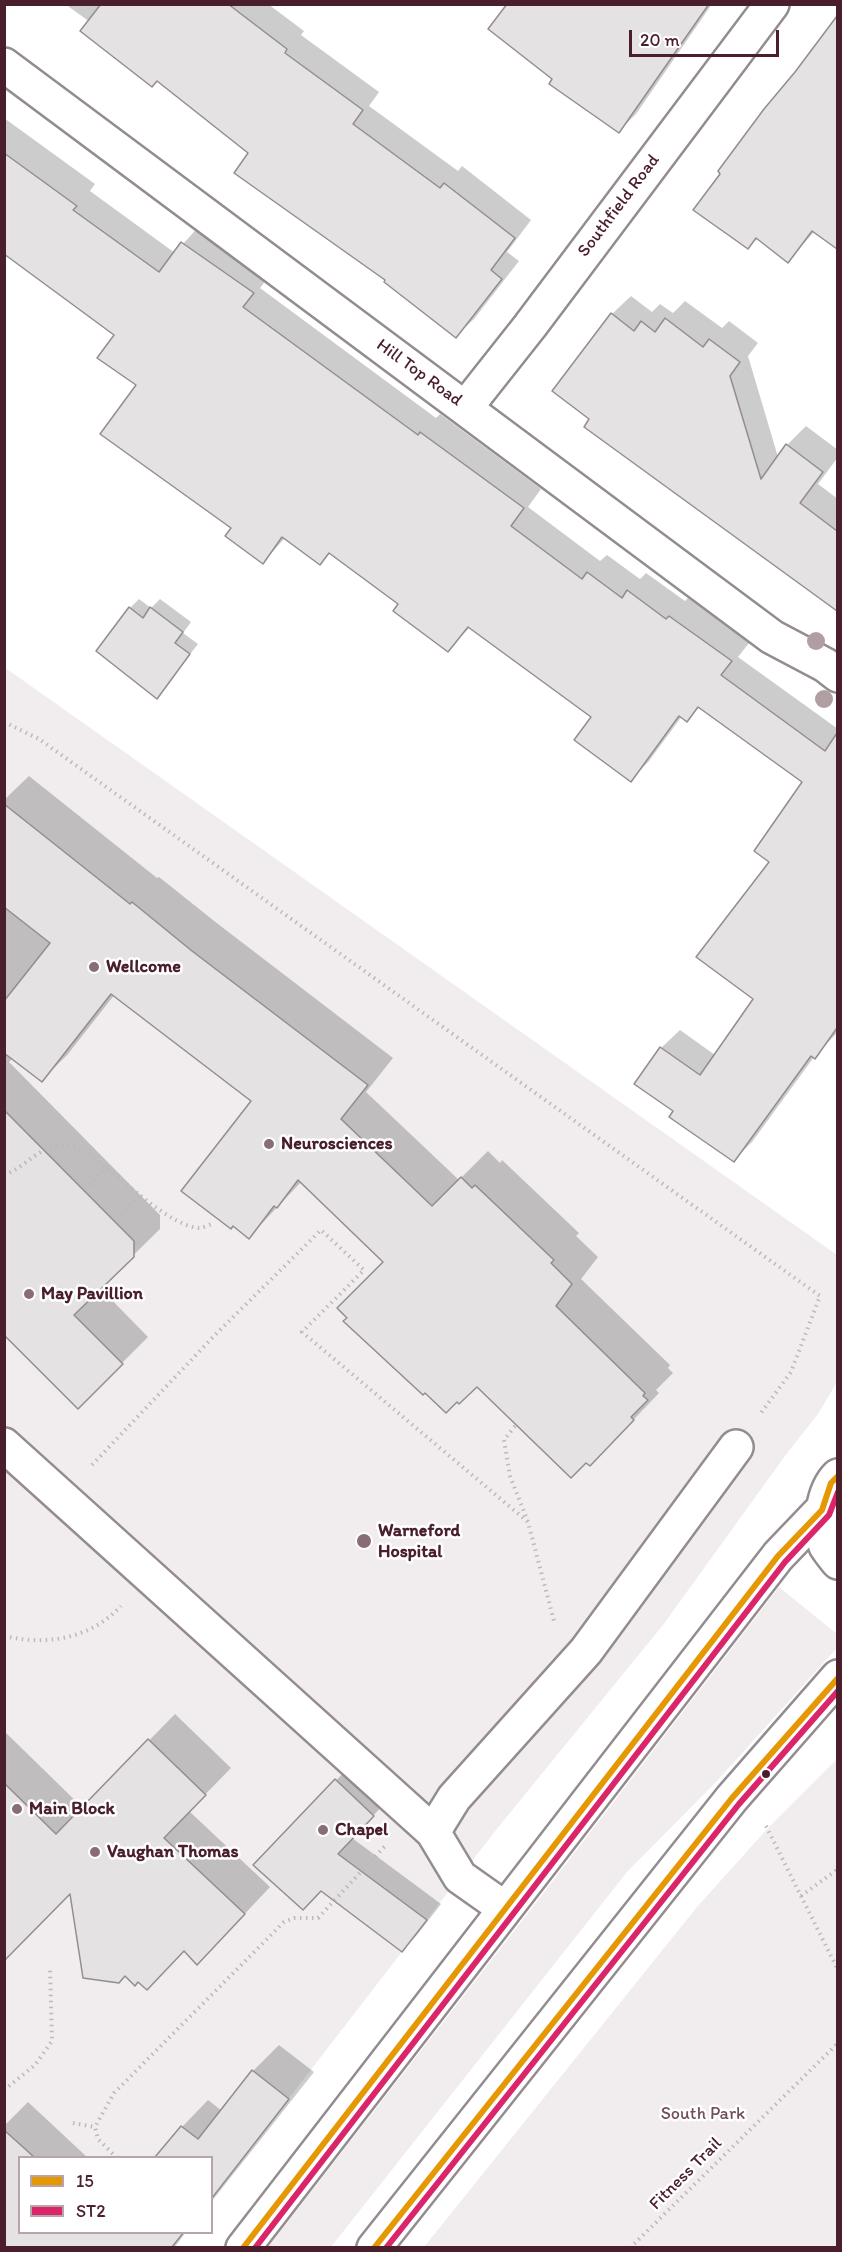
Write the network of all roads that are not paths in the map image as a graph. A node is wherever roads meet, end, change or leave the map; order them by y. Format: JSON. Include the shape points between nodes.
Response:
{"nodes":[{"id":1,"x":772,"y":4,"type":"edge"},
{"id":2,"x":4,"y":65,"type":"edge"},
{"id":3,"x":466,"y":407,"type":"junction"},
{"id":4,"x":837,"y":675,"type":"edge"},
{"id":5,"x":4,"y":1444,"type":"edge"},
{"id":6,"x":736,"y":1447,"type":"road end"},
{"id":7,"x":837,"y":1476,"type":"edge"},
{"id":8,"x":822,"y":1510,"type":"junction"},
{"id":9,"x":837,"y":1562,"type":"edge"},
{"id":10,"x":837,"y":1677,"type":"edge"},
{"id":11,"x":423,"y":1823,"type":"junction"},
{"id":12,"x":504,"y":1908,"type":"junction"},
{"id":13,"x":243,"y":2247,"type":"edge"},
{"id":14,"x":374,"y":2247,"type":"edge"}],
"edges":[{"from":1,"to":3,"type":"street","name":"Southfield Road"},
{"from":2,"to":3,"type":"street","name":"Hill Top Road"},
{"from":3,"to":4,"type":"street","name":"Hill Top Road","via":[[772,637]]},
{"from":5,"to":11,"type":"street"},
{"from":6,"to":11,"type":"street","via":[[586,1651],[454,1798]]},
{"from":7,"to":8,"type":"street"},
{"from":8,"to":9,"type":"street","via":[[826,1545]]},
{"from":8,"to":12,"type":"street","via":[[778,1556]]},
{"from":10,"to":14,"type":"street","via":[[732,1798]]},
{"from":11,"to":12,"type":"street","via":[[460,1877]]},
{"from":12,"to":13,"type":"street"}]}
